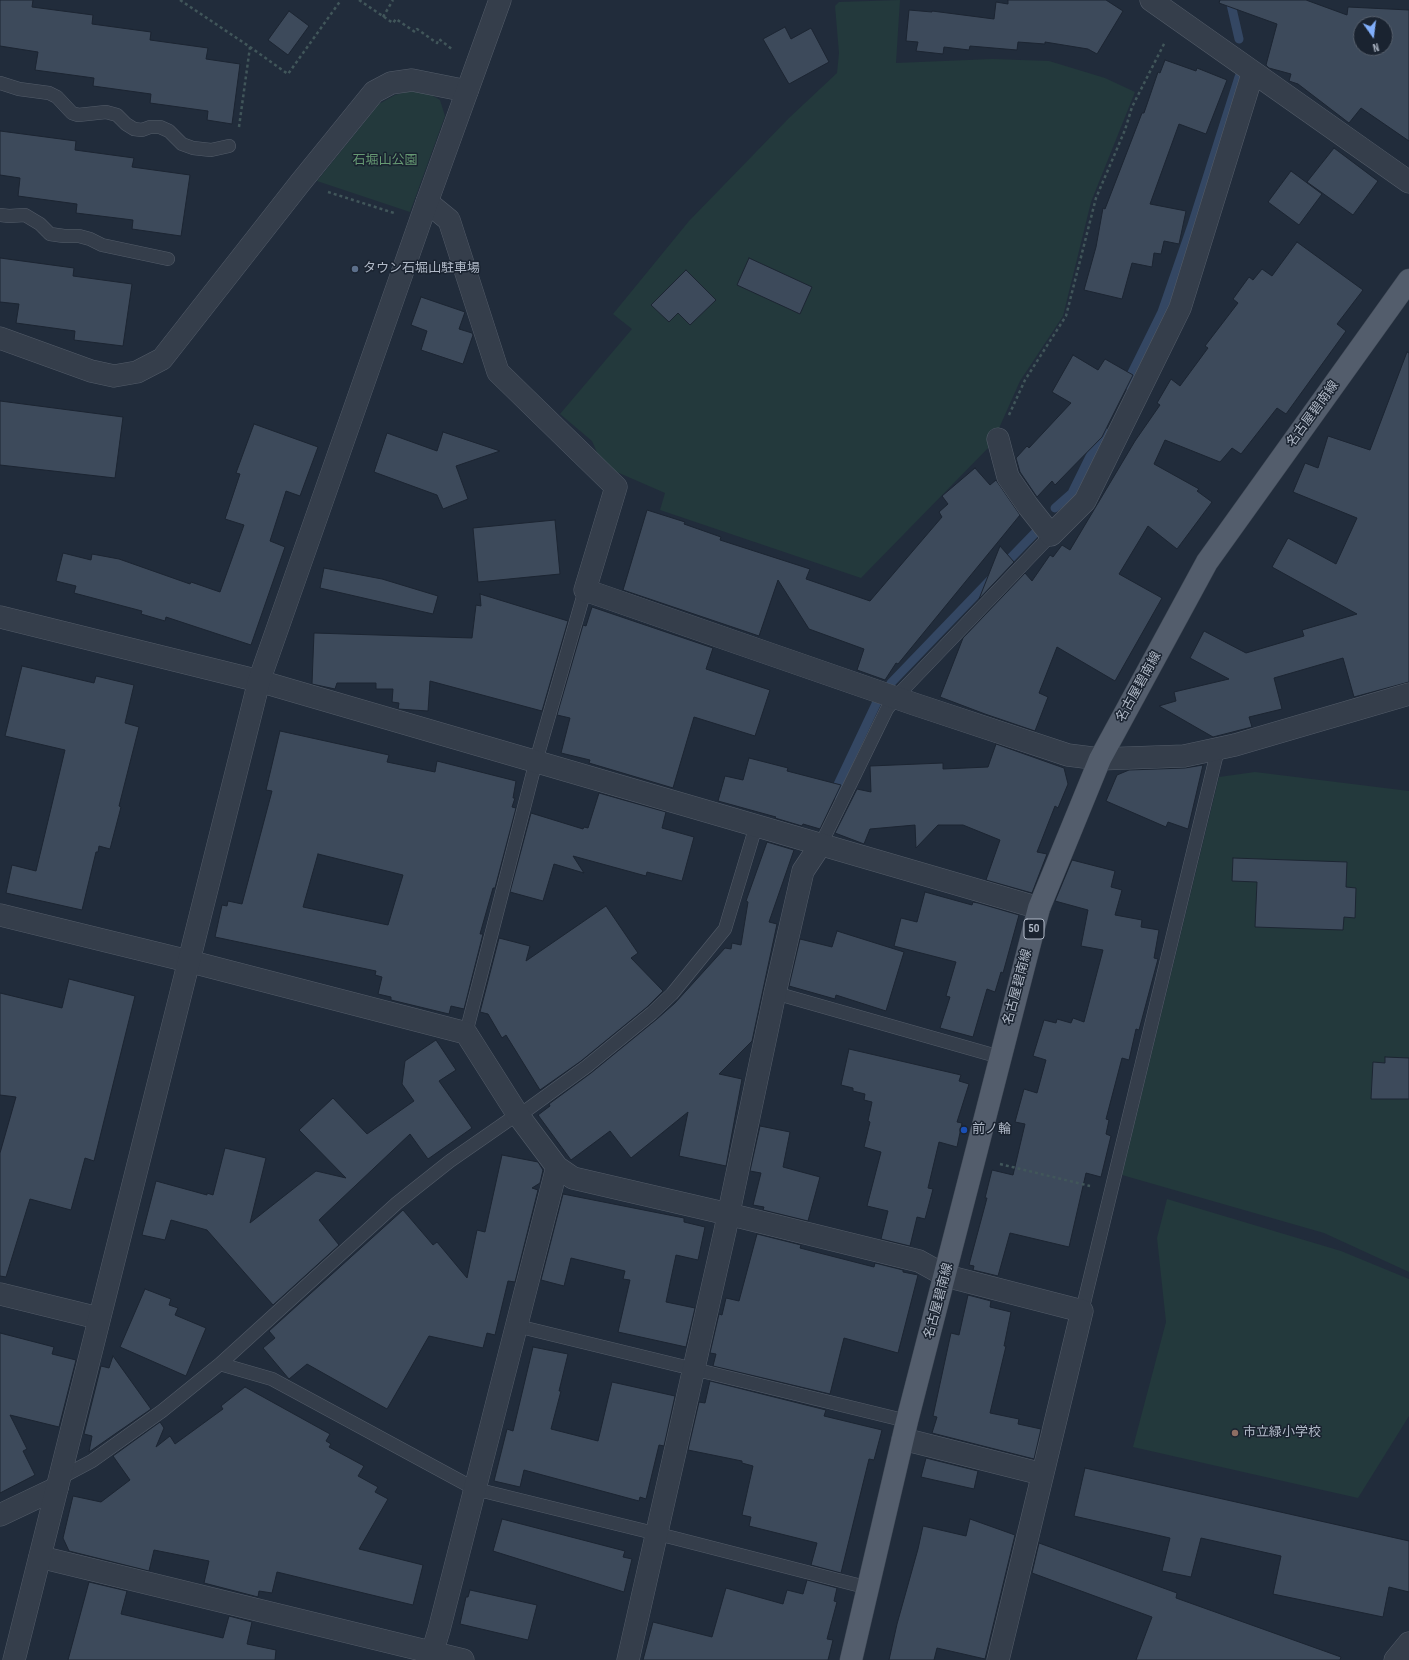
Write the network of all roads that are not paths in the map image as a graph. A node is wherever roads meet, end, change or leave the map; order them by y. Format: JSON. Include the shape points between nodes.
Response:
{"nodes":[{"id":1,"x":500,"y":0,"type":"edge"},
{"id":2,"x":1150,"y":0,"type":"edge"},
{"id":3,"x":1253,"y":72,"type":"junction"},
{"id":4,"x":0,"y":83,"type":"edge"},
{"id":5,"x":467,"y":91,"type":"junction"},
{"id":6,"x":229,"y":146,"type":"road end"},
{"id":7,"x":1409,"y":182,"type":"edge"},
{"id":8,"x":424,"y":212,"type":"junction"},
{"id":9,"x":0,"y":215,"type":"edge"},
{"id":10,"x":168,"y":259,"type":"dead end"},
{"id":11,"x":1409,"y":280,"type":"edge"},
{"id":12,"x":0,"y":338,"type":"edge"},
{"id":13,"x":998,"y":439,"type":"road end"},
{"id":14,"x":1051,"y":535,"type":"junction"},
{"id":15,"x":585,"y":590,"type":"junction"},
{"id":16,"x":0,"y":617,"type":"edge"},
{"id":17,"x":259,"y":681,"type":"junction"},
{"id":18,"x":1409,"y":694,"type":"edge"},
{"id":19,"x":896,"y":697,"type":"junction"},
{"id":20,"x":1218,"y":749,"type":"junction"},
{"id":21,"x":1100,"y":759,"type":"junction"},
{"id":22,"x":536,"y":761,"type":"junction"},
{"id":23,"x":756,"y":826,"type":"junction"},
{"id":24,"x":821,"y":844,"type":"junction"},
{"id":25,"x":1039,"y":908,"type":"junction"},
{"id":26,"x":0,"y":915,"type":"edge"},
{"id":27,"x":188,"y":961,"type":"junction"},
{"id":28,"x":775,"y":993,"type":"junction"},
{"id":29,"x":466,"y":1033,"type":"junction"},
{"id":30,"x":1000,"y":1057,"type":"junction"},
{"id":31,"x":518,"y":1115,"type":"junction"},
{"id":32,"x":556,"y":1167,"type":"junction"},
{"id":33,"x":728,"y":1214,"type":"junction"},
{"id":34,"x":946,"y":1276,"type":"junction"},
{"id":35,"x":0,"y":1294,"type":"edge"},
{"id":36,"x":1082,"y":1311,"type":"junction"},
{"id":37,"x":98,"y":1318,"type":"junction"},
{"id":38,"x":517,"y":1326,"type":"junction"},
{"id":39,"x":220,"y":1364,"type":"junction"},
{"id":40,"x":694,"y":1368,"type":"junction"},
{"id":41,"x":905,"y":1430,"type":"junction"},
{"id":42,"x":1042,"y":1474,"type":"junction"},
{"id":43,"x":58,"y":1483,"type":"junction"},
{"id":44,"x":475,"y":1489,"type":"junction"},
{"id":45,"x":0,"y":1515,"type":"edge"},
{"id":46,"x":655,"y":1534,"type":"junction"},
{"id":47,"x":40,"y":1557,"type":"junction"},
{"id":48,"x":868,"y":1588,"type":"junction"},
{"id":49,"x":1409,"y":1643,"type":"edge"},
{"id":50,"x":431,"y":1656,"type":"edge"},
{"id":51,"x":14,"y":1660,"type":"edge"},
{"id":52,"x":463,"y":1660,"type":"edge"},
{"id":53,"x":628,"y":1660,"type":"edge"},
{"id":54,"x":851,"y":1660,"type":"edge"},
{"id":55,"x":998,"y":1660,"type":"edge"},
{"id":56,"x":1396,"y":1660,"type":"edge"}],
"edges":[{"from":1,"to":5,"type":"street"},
{"from":2,"to":3,"type":"street"},
{"from":3,"to":7,"type":"street"},
{"from":3,"to":14,"type":"street","via":[[1180,308],[1085,501]]},
{"from":4,"to":6,"type":"lane","via":[[20,90],[49,93],[78,116],[106,112],[117,115],[134,129],[160,127],[170,131],[182,144],[193,148],[211,150]]},
{"from":5,"to":8,"type":"street"},
{"from":5,"to":12,"type":"street","via":[[412,80],[391,83],[374,92],[162,359],[137,372],[114,376],[91,371]]},
{"from":8,"to":15,"type":"street","via":[[449,220],[498,372],[616,487]]},
{"from":8,"to":17,"type":"street"},
{"from":9,"to":10,"type":"lane","via":[[25,215],[50,234],[79,236],[102,245]]},
{"from":11,"to":21,"type":"main road","name":"名古屋碧南線","number":"50","via":[[1207,562]]},
{"from":13,"to":14,"type":"street","via":[[1008,477]]},
{"from":14,"to":19,"type":"lane"},
{"from":15,"to":19,"type":"street"},
{"from":15,"to":22,"type":"lane"},
{"from":16,"to":17,"type":"street"},
{"from":17,"to":22,"type":"street"},
{"from":17,"to":27,"type":"street"},
{"from":18,"to":20,"type":"street"},
{"from":19,"to":21,"type":"street","via":[[1068,755]]},
{"from":19,"to":24,"type":"lane","via":[[887,709]]},
{"from":20,"to":21,"type":"street","via":[[1184,756]]},
{"from":20,"to":36,"type":"lane"},
{"from":21,"to":25,"type":"main road","name":"名古屋碧南線","number":"50"},
{"from":22,"to":23,"type":"street"},
{"from":22,"to":29,"type":"lane"},
{"from":23,"to":24,"type":"street"},
{"from":23,"to":31,"type":"lane","via":[[725,929],[672,994],[586,1067]]},
{"from":24,"to":25,"type":"street"},
{"from":24,"to":28,"type":"street","via":[[803,871]]},
{"from":25,"to":30,"type":"main road","name":"名古屋碧南線","number":"50"},
{"from":26,"to":27,"type":"street"},
{"from":27,"to":29,"type":"street"},
{"from":27,"to":37,"type":"street"},
{"from":28,"to":30,"type":"lane"},
{"from":28,"to":33,"type":"street"},
{"from":29,"to":31,"type":"street"},
{"from":30,"to":34,"type":"main road","name":"名古屋碧南線","number":"50"},
{"from":31,"to":32,"type":"street"},
{"from":31,"to":39,"type":"lane","via":[[450,1161],[397,1203]]},
{"from":32,"to":33,"type":"street","via":[[573,1178]]},
{"from":32,"to":38,"type":"street"},
{"from":33,"to":34,"type":"street","via":[[919,1261]]},
{"from":33,"to":40,"type":"street"},
{"from":34,"to":36,"type":"street"},
{"from":34,"to":41,"type":"main road","name":"名古屋碧南線","number":"50"},
{"from":35,"to":37,"type":"street"},
{"from":36,"to":42,"type":"street"},
{"from":37,"to":43,"type":"street"},
{"from":38,"to":40,"type":"lane"},
{"from":38,"to":44,"type":"street"},
{"from":39,"to":43,"type":"lane","via":[[162,1411]]},
{"from":39,"to":44,"type":"lane","via":[[272,1379]]},
{"from":40,"to":41,"type":"lane"},
{"from":40,"to":46,"type":"street"},
{"from":41,"to":42,"type":"street"},
{"from":41,"to":48,"type":"main road","name":"名古屋碧南線","number":"50"},
{"from":42,"to":55,"type":"street"},
{"from":43,"to":45,"type":"street"},
{"from":43,"to":47,"type":"street"},
{"from":44,"to":46,"type":"lane"},
{"from":44,"to":50,"type":"street"},
{"from":46,"to":48,"type":"lane"},
{"from":46,"to":53,"type":"street"},
{"from":47,"to":50,"type":"street"},
{"from":47,"to":51,"type":"street"},
{"from":48,"to":54,"type":"main road","name":"名古屋碧南線","number":"50"},
{"from":49,"to":56,"type":"street"},
{"from":50,"to":52,"type":"street"}]}
